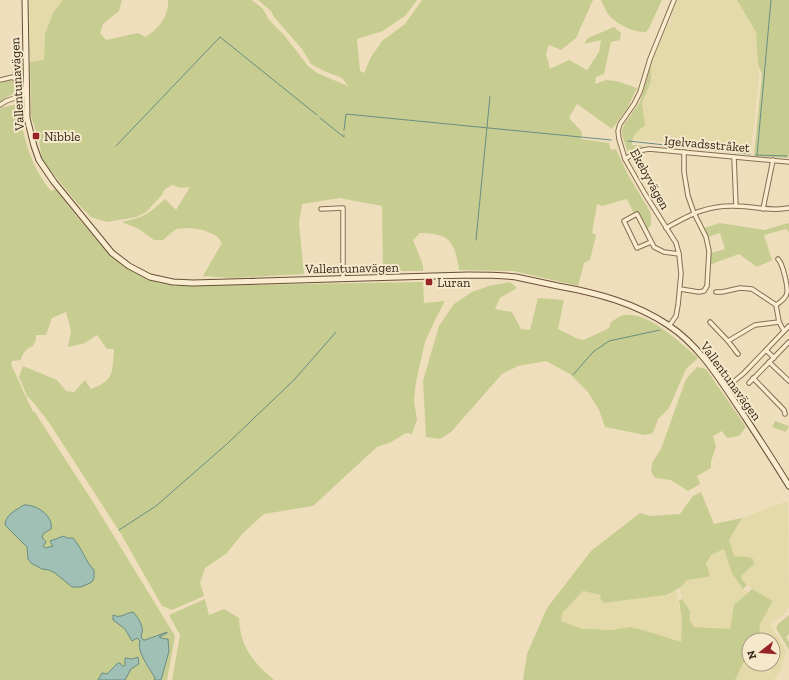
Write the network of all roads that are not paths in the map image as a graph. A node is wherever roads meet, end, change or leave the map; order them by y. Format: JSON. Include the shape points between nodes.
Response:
{"nodes":[{"id":1,"x":25,"y":0,"type":"edge"},
{"id":2,"x":674,"y":0,"type":"edge"},
{"id":3,"x":0,"y":80,"type":"edge"},
{"id":4,"x":26,"y":94,"type":"junction"},
{"id":5,"x":0,"y":105,"type":"edge"},
{"id":6,"x":684,"y":152,"type":"junction"},
{"id":7,"x":734,"y":157,"type":"junction"},
{"id":8,"x":625,"y":159,"type":"junction"},
{"id":9,"x":773,"y":160,"type":"junction"},
{"id":10,"x":789,"y":162,"type":"edge"},
{"id":11,"x":736,"y":206,"type":"junction"},
{"id":12,"x":789,"y":208,"type":"edge"},
{"id":13,"x":321,"y":209,"type":"dead end"},
{"id":14,"x":764,"y":209,"type":"junction"},
{"id":15,"x":694,"y":213,"type":"junction"},
{"id":16,"x":666,"y":228,"type":"junction"},
{"id":17,"x":651,"y":242,"type":"junction"},
{"id":18,"x":679,"y":254,"type":"junction"},
{"id":19,"x":778,"y":259,"type":"dead end"},
{"id":20,"x":343,"y":278,"type":"junction"},
{"id":21,"x":680,"y":289,"type":"junction"},
{"id":22,"x":716,"y":292,"type":"dead end"},
{"id":23,"x":776,"y":305,"type":"junction"},
{"id":24,"x":710,"y":322,"type":"dead end"},
{"id":25,"x":779,"y":322,"type":"junction"},
{"id":26,"x":669,"y":326,"type":"junction"},
{"id":27,"x":789,"y":326,"type":"edge"},
{"id":28,"x":784,"y":331,"type":"junction"},
{"id":29,"x":728,"y":341,"type":"junction"},
{"id":30,"x":789,"y":342,"type":"edge"},
{"id":31,"x":766,"y":350,"type":"junction"},
{"id":32,"x":738,"y":354,"type":"dead end"},
{"id":33,"x":774,"y":358,"type":"junction"},
{"id":34,"x":770,"y":362,"type":"junction"},
{"id":35,"x":753,"y":378,"type":"junction"},
{"id":36,"x":789,"y":381,"type":"edge"},
{"id":37,"x":749,"y":383,"type":"dead end"},
{"id":38,"x":726,"y":388,"type":"junction"},
{"id":39,"x":785,"y":414,"type":"dead end"},
{"id":40,"x":789,"y":486,"type":"edge"}],
"edges":[{"from":1,"to":4,"type":"main road","name":"Vallentunavägen"},
{"from":2,"to":8,"type":"street","name":"Ekebyvägen","via":[[650,59],[640,92],[620,124],[619,139]]},
{"from":3,"to":4,"type":"street","via":[[13,77]]},
{"from":4,"to":5,"type":"street"},
{"from":4,"to":20,"type":"main road","name":"Vallentunavägen","via":[[29,130],[39,160],[112,253],[129,266],[150,277],[173,282]]},
{"from":6,"to":7,"type":"street","name":"Igelvadsstråket"},
{"from":6,"to":8,"type":"street","name":"Igelvadsstråket","via":[[646,150],[638,151]]},
{"from":6,"to":15,"type":"street","via":[[684,172]]},
{"from":7,"to":9,"type":"street","name":"Igelvadsstråket"},
{"from":7,"to":11,"type":"street"},
{"from":8,"to":16,"type":"street","name":"Ekebyvägen"},
{"from":9,"to":10,"type":"street","name":"Igelvadsstråket"},
{"from":9,"to":14,"type":"street"},
{"from":11,"to":14,"type":"street"},
{"from":11,"to":15,"type":"street","via":[[712,207]]},
{"from":12,"to":14,"type":"street"},
{"from":13,"to":20,"type":"street","via":[[343,208]]},
{"from":15,"to":16,"type":"street"},
{"from":15,"to":21,"type":"street","via":[[706,237],[709,251],[707,286],[704,291],[699,292]]},
{"from":16,"to":18,"type":"street","name":"Ekebyvägen","via":[[676,243]]},
{"from":17,"to":17,"type":"street","via":[[637,214],[624,220],[637,248]]},
{"from":17,"to":18,"type":"street","via":[[654,247],[664,252]]},
{"from":18,"to":21,"type":"street","name":"Ekebyvägen"},
{"from":19,"to":23,"type":"street","via":[[782,262],[787,293]]},
{"from":20,"to":26,"type":"main road","name":"Vallentunavägen","via":[[468,275],[515,277],[611,298],[644,311]]},
{"from":21,"to":26,"type":"street","name":"Ekebyvägen","via":[[676,316]]},
{"from":22,"to":23,"type":"street","via":[[752,289]]},
{"from":23,"to":25,"type":"street"},
{"from":24,"to":29,"type":"street"},
{"from":25,"to":28,"type":"street"},
{"from":25,"to":29,"type":"street","via":[[755,325]]},
{"from":26,"to":38,"type":"main road","name":"Vallentunavägen","via":[[703,358]]},
{"from":27,"to":28,"type":"street"},
{"from":28,"to":31,"type":"street"},
{"from":29,"to":32,"type":"street"},
{"from":30,"to":33,"type":"street"},
{"from":31,"to":33,"type":"street"},
{"from":31,"to":38,"type":"street"},
{"from":33,"to":34,"type":"street"},
{"from":34,"to":35,"type":"street"},
{"from":34,"to":36,"type":"street"},
{"from":35,"to":37,"type":"street"},
{"from":35,"to":39,"type":"street"},
{"from":38,"to":40,"type":"main road","name":"Vallentunavägen"}]}
